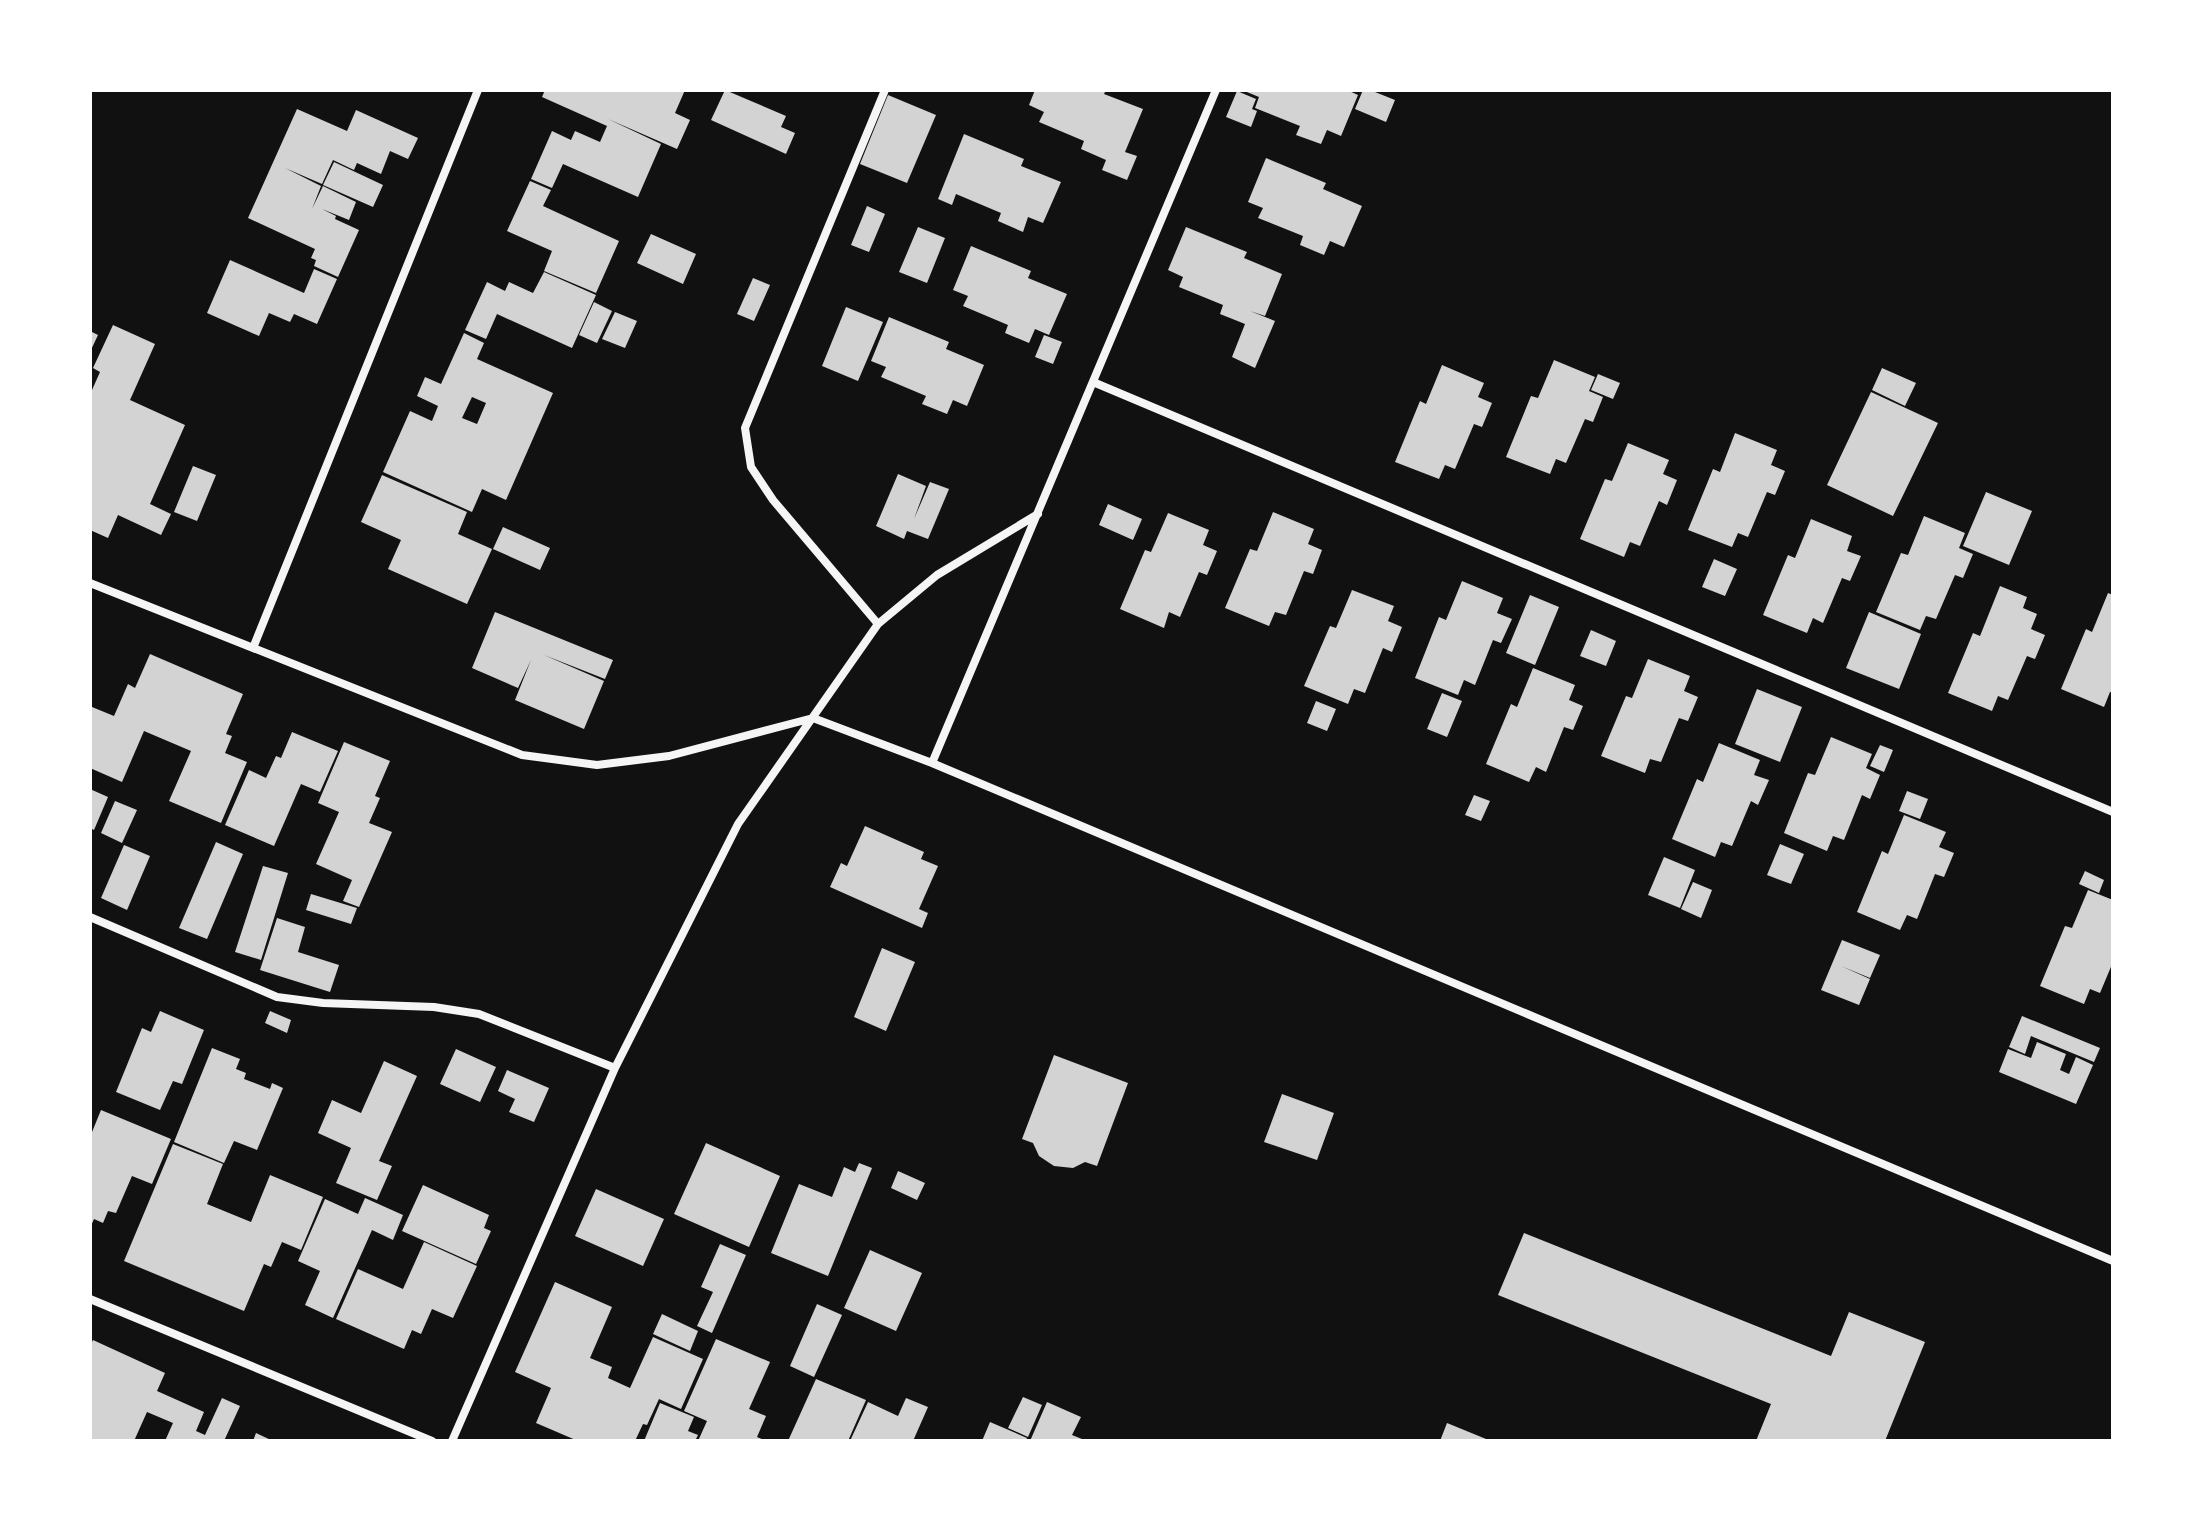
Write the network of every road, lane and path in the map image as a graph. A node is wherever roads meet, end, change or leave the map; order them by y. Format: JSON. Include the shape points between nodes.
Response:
{"nodes":[{"id":1,"x":478,"y":90,"type":"edge"},
{"id":2,"x":885,"y":90,"type":"edge"},
{"id":3,"x":1216,"y":90,"type":"edge"},
{"id":4,"x":1093,"y":382,"type":"junction"},
{"id":5,"x":1038,"y":514,"type":"junction"},
{"id":6,"x":90,"y":583,"type":"edge"},
{"id":7,"x":878,"y":624,"type":"junction"},
{"id":8,"x":253,"y":648,"type":"junction"},
{"id":9,"x":813,"y":718,"type":"junction"},
{"id":10,"x":932,"y":763,"type":"junction"},
{"id":11,"x":2113,"y":812,"type":"edge"},
{"id":12,"x":90,"y":917,"type":"edge"},
{"id":13,"x":615,"y":1068,"type":"junction"},
{"id":14,"x":2113,"y":1261,"type":"edge"},
{"id":15,"x":90,"y":1299,"type":"edge"},
{"id":16,"x":432,"y":1441,"type":"edge"},
{"id":17,"x":452,"y":1441,"type":"edge"}],
"edges":[{"from":1,"to":8,"type":"street"},
{"from":2,"to":7,"type":"street","via":[[745,428],[751,467],[773,500]]},
{"from":3,"to":4,"type":"street"},
{"from":4,"to":5,"type":"street"},
{"from":4,"to":11,"type":"street"},
{"from":5,"to":7,"type":"street","via":[[937,575]]},
{"from":5,"to":10,"type":"street"},
{"from":6,"to":8,"type":"street"},
{"from":7,"to":9,"type":"street"},
{"from":8,"to":9,"type":"street","via":[[522,755],[597,765],[669,756]]},
{"from":9,"to":10,"type":"street"},
{"from":9,"to":13,"type":"street","via":[[738,824]]},
{"from":10,"to":14,"type":"street"},
{"from":12,"to":13,"type":"street","via":[[277,997],[479,1014]]},
{"from":13,"to":17,"type":"street"},
{"from":15,"to":16,"type":"street"}]}
